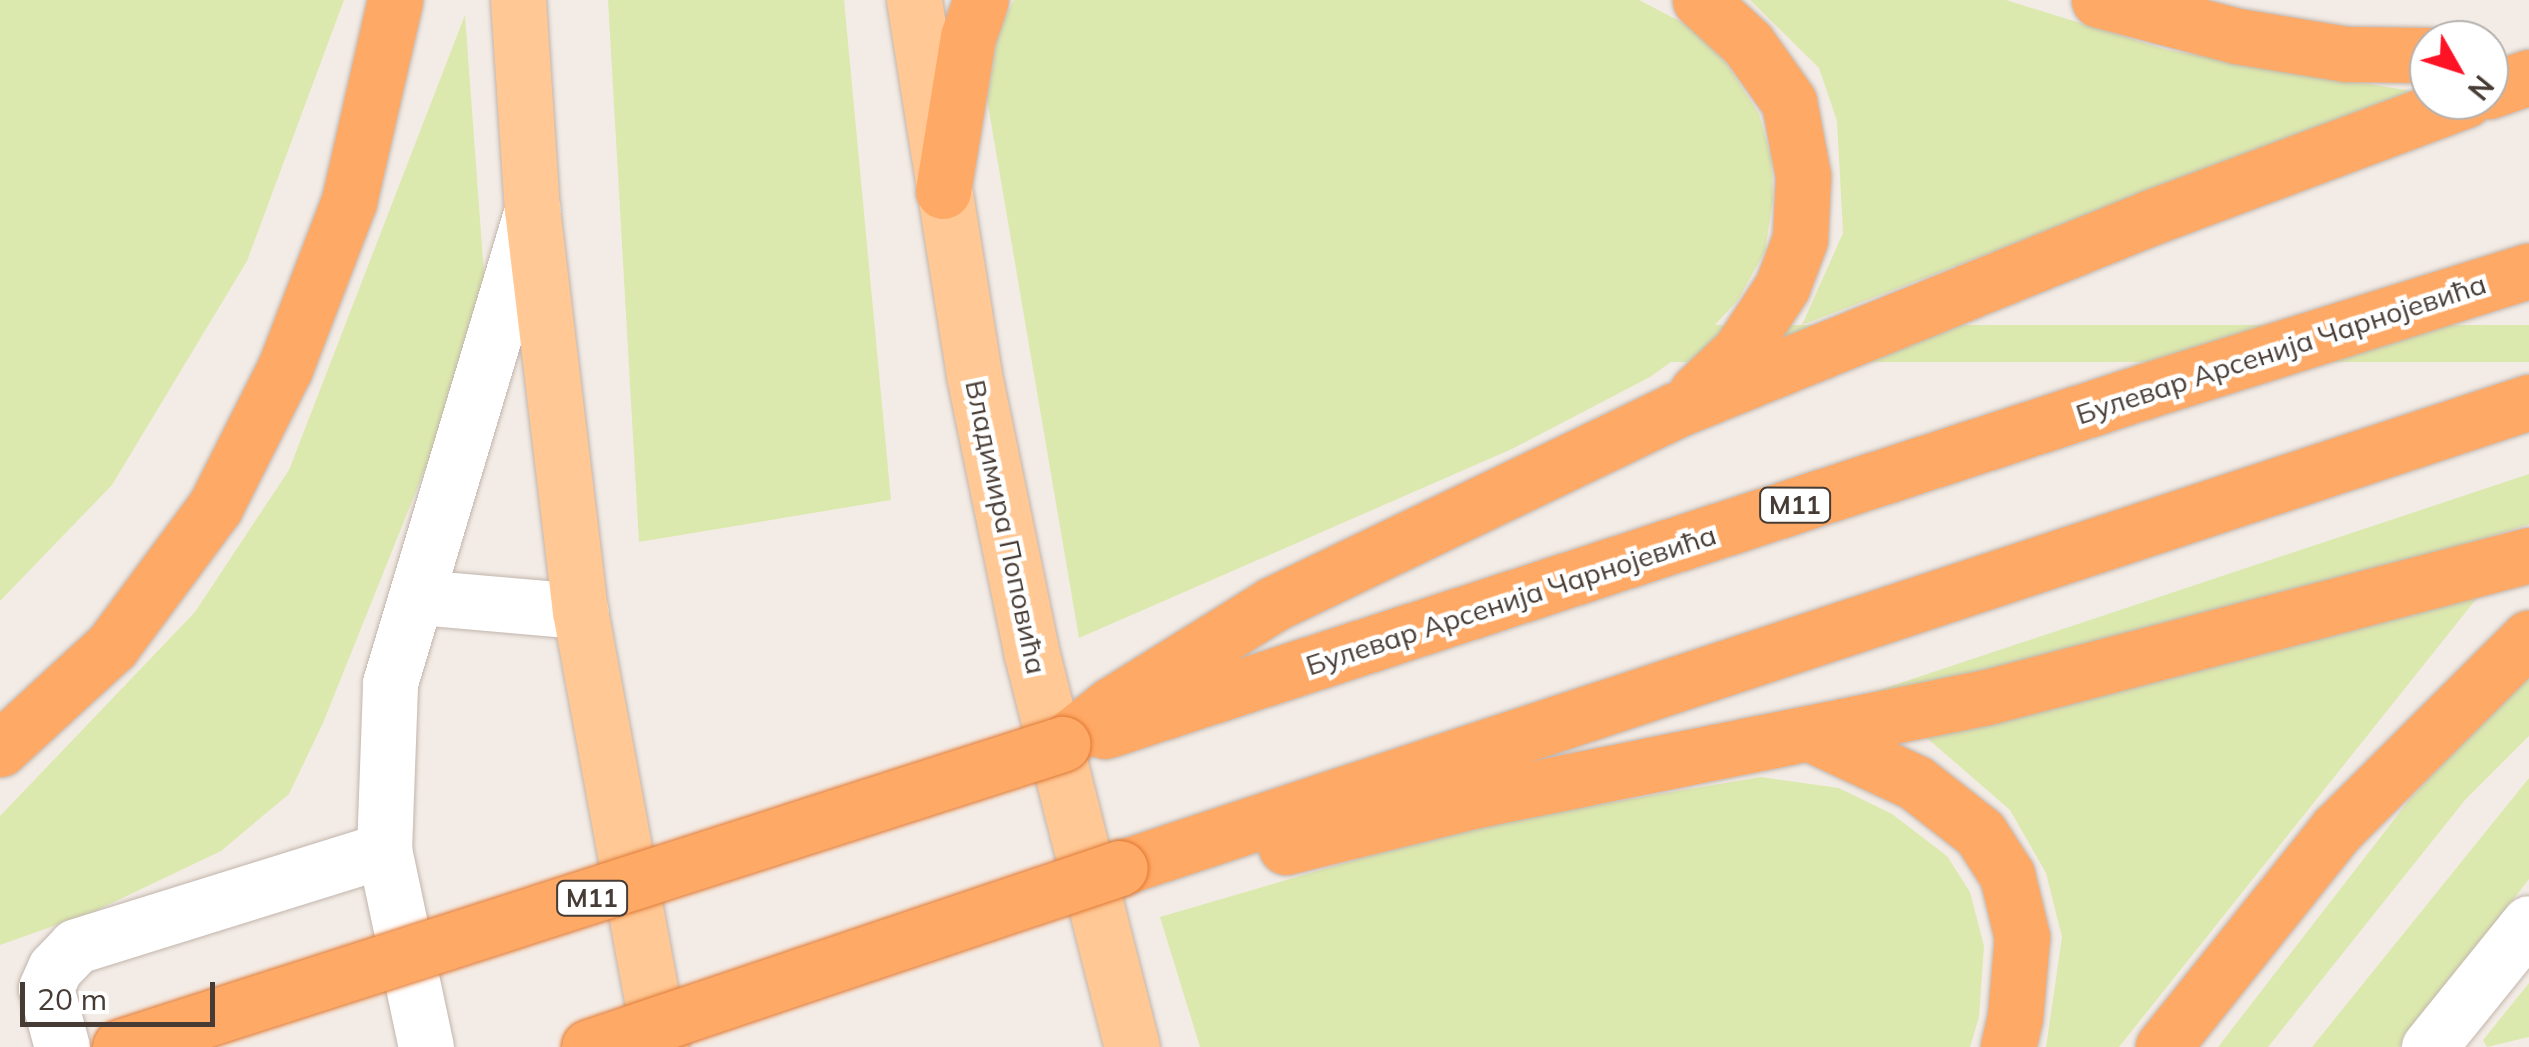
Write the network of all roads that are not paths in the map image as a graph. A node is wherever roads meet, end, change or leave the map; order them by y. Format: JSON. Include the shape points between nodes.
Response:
{"nodes":[{"id":1,"x":396,"y":0,"type":"edge"},
{"id":2,"x":518,"y":0,"type":"edge"},
{"id":3,"x":914,"y":0,"type":"edge"},
{"id":4,"x":980,"y":0,"type":"edge"},
{"id":5,"x":1700,"y":0,"type":"edge"},
{"id":6,"x":2098,"y":0,"type":"edge"},
{"id":7,"x":2409,"y":55,"type":"edge"},
{"id":8,"x":2411,"y":120,"type":"edge"},
{"id":9,"x":943,"y":191,"type":"junction"},
{"id":10,"x":532,"y":209,"type":"junction"},
{"id":11,"x":2529,"y":271,"type":"edge"},
{"id":12,"x":2529,"y":402,"type":"edge"},
{"id":13,"x":1676,"y":410,"type":"junction"},
{"id":14,"x":2529,"y":555,"type":"edge"},
{"id":15,"x":419,"y":597,"type":"junction"},
{"id":16,"x":580,"y":611,"type":"junction"},
{"id":17,"x":2529,"y":638,"type":"edge"},
{"id":18,"x":1811,"y":734,"type":"junction"},
{"id":19,"x":1062,"y":744,"type":"junction"},
{"id":20,"x":0,"y":749,"type":"edge"},
{"id":21,"x":384,"y":850,"type":"junction"},
{"id":22,"x":1120,"y":868,"type":"junction"},
{"id":23,"x":2529,"y":923,"type":"edge"},
{"id":24,"x":62,"y":1047,"type":"edge"},
{"id":25,"x":120,"y":1047,"type":"edge"},
{"id":26,"x":426,"y":1047,"type":"edge"},
{"id":27,"x":588,"y":1047,"type":"edge"},
{"id":28,"x":661,"y":1047,"type":"edge"},
{"id":29,"x":1132,"y":1047,"type":"edge"},
{"id":30,"x":2008,"y":1047,"type":"edge"},
{"id":31,"x":2163,"y":1047,"type":"edge"},
{"id":32,"x":2428,"y":1047,"type":"edge"}],
"edges":[{"from":1,"to":20,"type":"highway","via":[[349,201],[285,368],[214,507],[112,646]]},
{"from":2,"to":10,"type":"main road"},
{"from":3,"to":9,"type":"main road","name":"Владимира Поповића"},
{"from":4,"to":9,"type":"highway"},
{"from":5,"to":13,"type":"highway","via":[[1748,44],[1789,102],[1804,176],[1800,240],[1782,287],[1740,350]]},
{"from":6,"to":7,"type":"highway","via":[[2236,36],[2346,54]]},
{"from":8,"to":13,"type":"highway","via":[[2152,216]]},
{"from":9,"to":29,"type":"main road","name":"Владимира Поповића","via":[[1030,650]]},
{"from":10,"to":15,"type":"lane"},
{"from":10,"to":16,"type":"main road"},
{"from":11,"to":19,"type":"highway","name":"Булевар Арсенија Чарнојевића","number":"M11"},
{"from":12,"to":22,"type":"highway"},
{"from":13,"to":19,"type":"highway","via":[[1274,604],[1111,705]]},
{"from":14,"to":18,"type":"highway","via":[[1987,697]]},
{"from":15,"to":16,"type":"lane"},
{"from":15,"to":21,"type":"lane","via":[[390,683]]},
{"from":16,"to":28,"type":"main road"},
{"from":17,"to":31,"type":"highway","via":[[2337,829]]},
{"from":18,"to":22,"type":"highway","via":[[1472,801],[1233,860]]},
{"from":18,"to":30,"type":"highway","via":[[1916,783],[1980,833],[2007,875],[2022,937]]},
{"from":19,"to":25,"type":"highway","number":"M11","bridge":true},
{"from":21,"to":24,"type":"lane","via":[[76,946],[46,988]]},
{"from":21,"to":26,"type":"lane"},
{"from":22,"to":27,"type":"highway","bridge":true},
{"from":23,"to":32,"type":"lane"}]}
